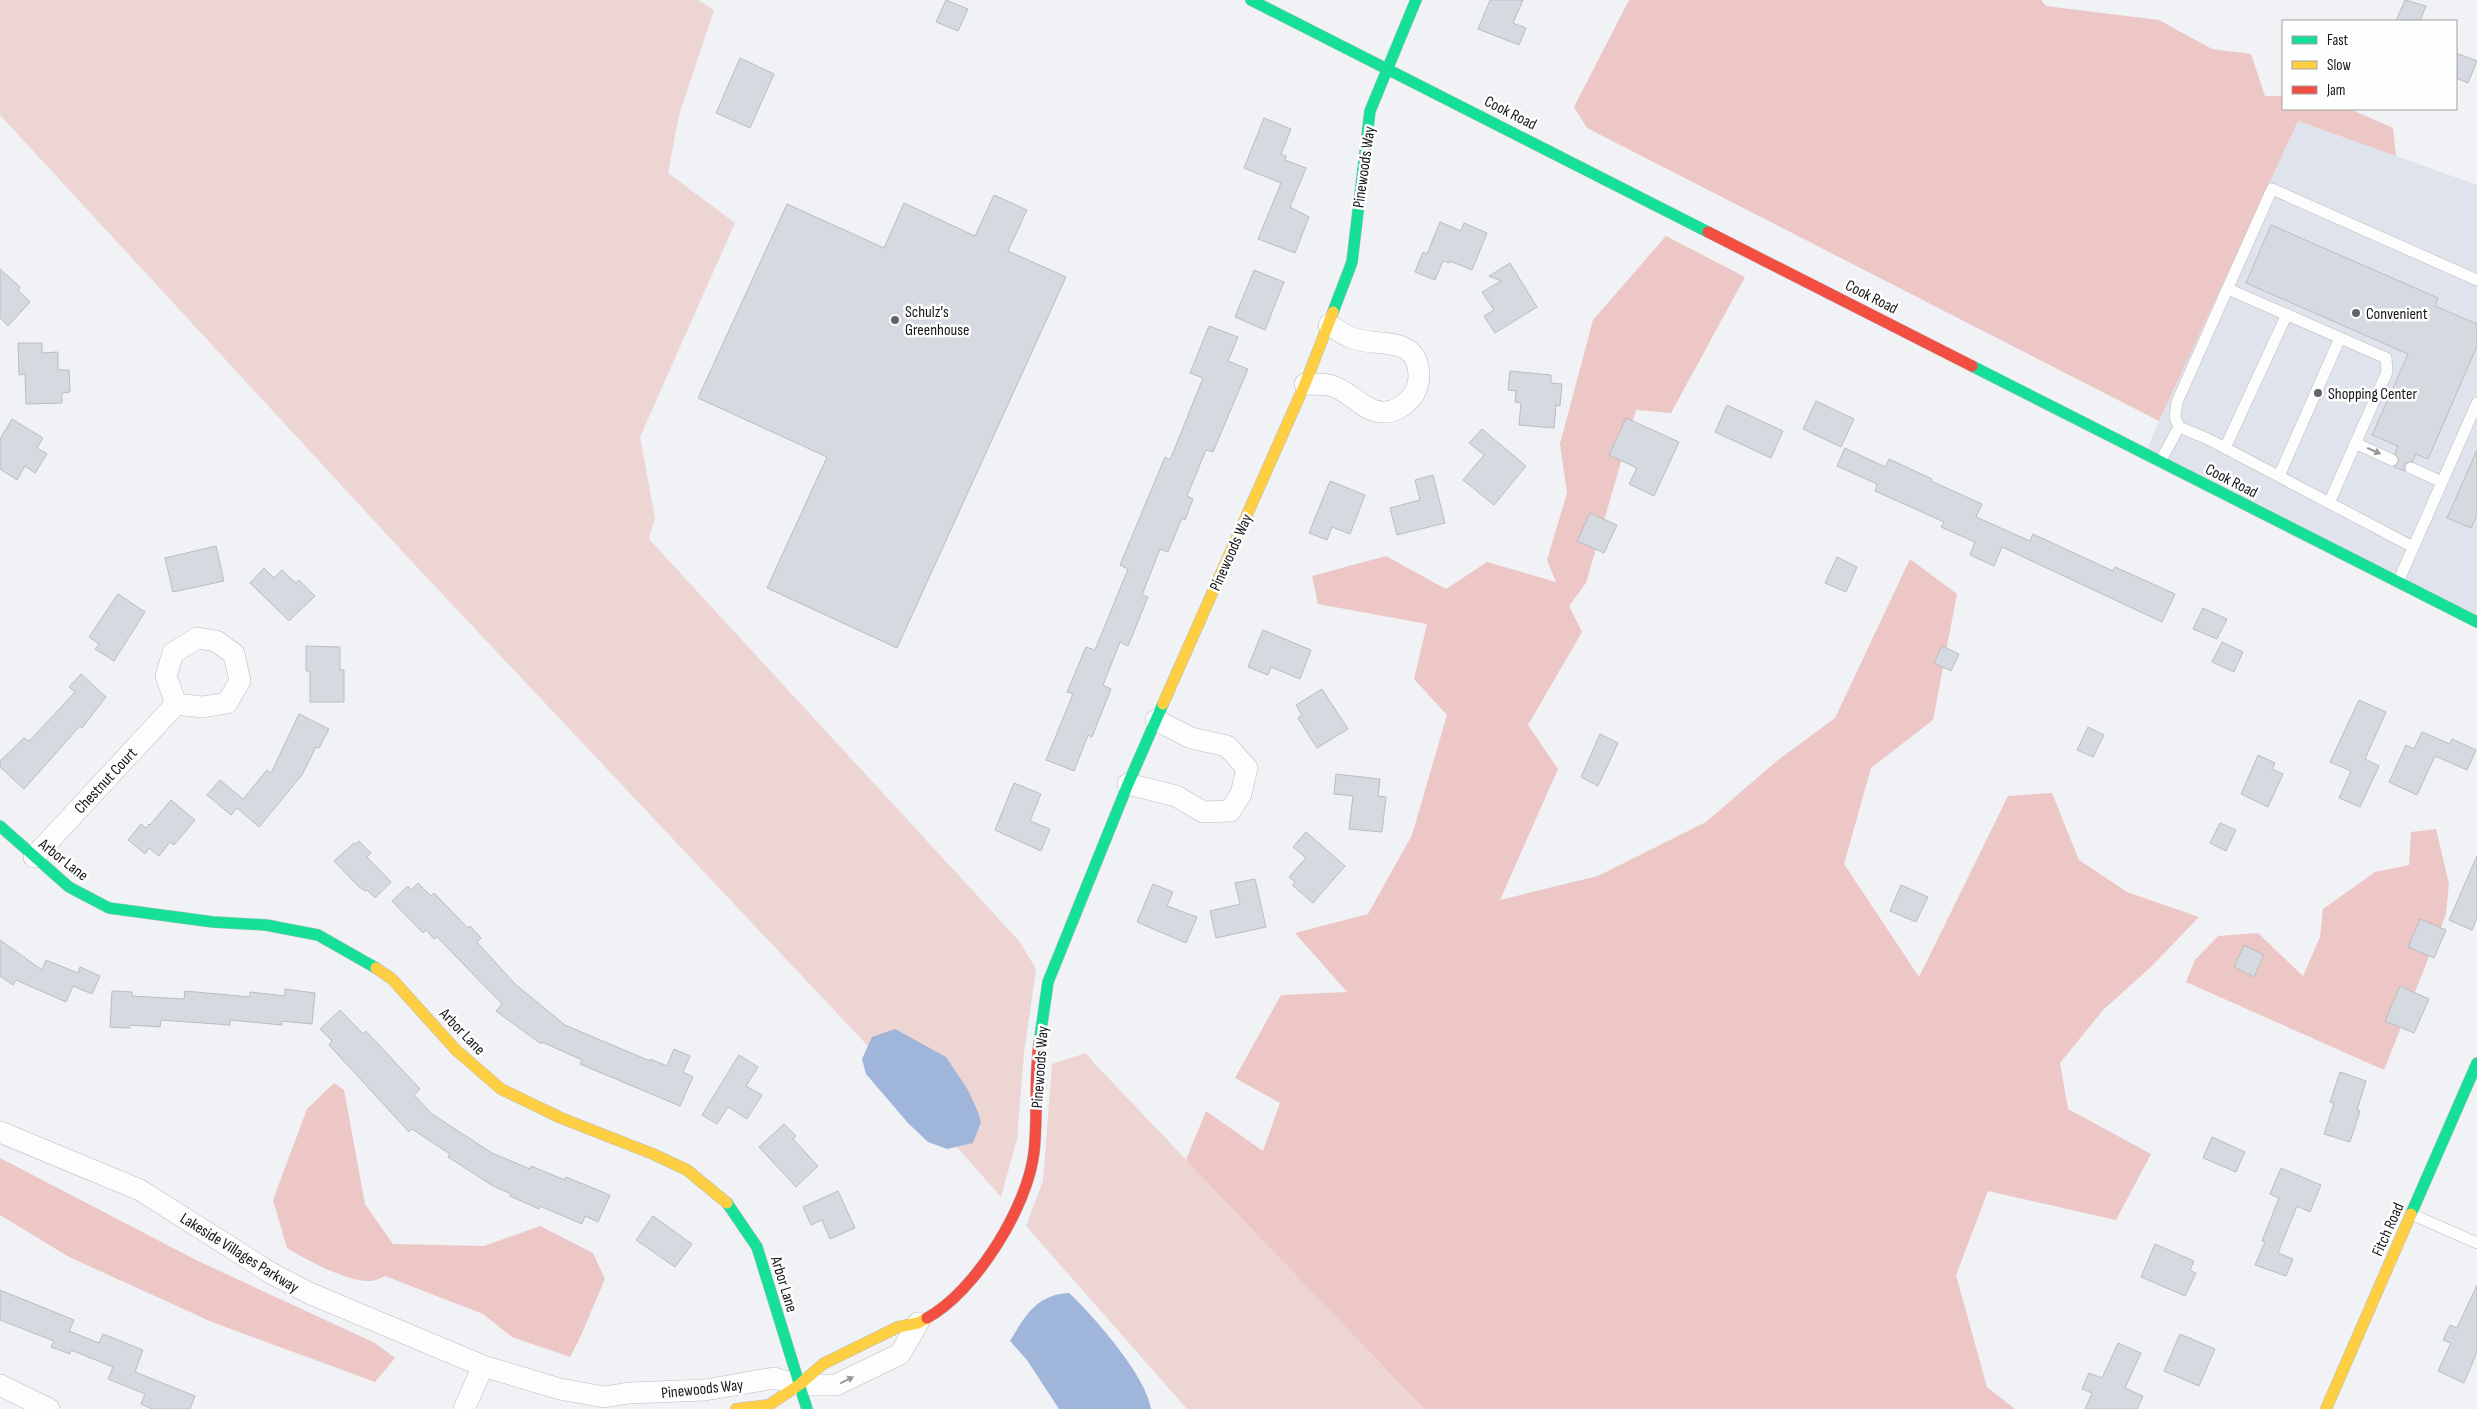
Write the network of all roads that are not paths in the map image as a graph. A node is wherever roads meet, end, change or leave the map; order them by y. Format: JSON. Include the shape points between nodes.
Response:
{"nodes":[{"id":1,"x":1251,"y":0,"type":"edge"},
{"id":2,"x":1416,"y":0,"type":"edge"},
{"id":3,"x":1388,"y":68,"type":"junction"},
{"id":4,"x":2477,"y":280,"type":"edge"},
{"id":5,"x":2228,"y":288,"type":"junction"},
{"id":6,"x":2287,"y":314,"type":"junction"},
{"id":7,"x":1329,"y":325,"type":"junction"},
{"id":8,"x":2340,"y":338,"type":"junction"},
{"id":9,"x":1305,"y":384,"type":"junction"},
{"id":10,"x":2477,"y":403,"type":"edge"},
{"id":11,"x":2180,"y":426,"type":"junction"},
{"id":12,"x":2355,"y":443,"type":"junction"},
{"id":13,"x":2225,"y":448,"type":"junction"},
{"id":14,"x":2392,"y":460,"type":"dead end"},
{"id":15,"x":2160,"y":462,"type":"junction"},
{"id":16,"x":2411,"y":468,"type":"dead end"},
{"id":17,"x":2279,"y":476,"type":"junction"},
{"id":18,"x":2442,"y":482,"type":"junction"},
{"id":19,"x":2329,"y":503,"type":"junction"},
{"id":20,"x":2413,"y":547,"type":"junction"},
{"id":21,"x":2398,"y":583,"type":"junction"},
{"id":22,"x":2477,"y":622,"type":"edge"},
{"id":23,"x":176,"y":704,"type":"dead end"},
{"id":24,"x":1156,"y":720,"type":"junction"},
{"id":25,"x":1128,"y":784,"type":"junction"},
{"id":26,"x":0,"y":826,"type":"edge"},
{"id":27,"x":34,"y":857,"type":"junction"},
{"id":28,"x":2477,"y":1062,"type":"edge"},
{"id":29,"x":0,"y":1132,"type":"edge"},
{"id":30,"x":2411,"y":1214,"type":"junction"},
{"id":31,"x":2477,"y":1243,"type":"edge"},
{"id":32,"x":918,"y":1323,"type":"joint"},
{"id":33,"x":483,"y":1366,"type":"junction"},
{"id":34,"x":0,"y":1385,"type":"edge"},
{"id":35,"x":799,"y":1385,"type":"junction"},
{"id":36,"x":604,"y":1397,"type":"junction"},
{"id":37,"x":49,"y":1409,"type":"edge"},
{"id":38,"x":464,"y":1409,"type":"edge"},
{"id":39,"x":624,"y":1409,"type":"edge"},
{"id":40,"x":736,"y":1409,"type":"edge"},
{"id":41,"x":807,"y":1409,"type":"edge"},
{"id":42,"x":2326,"y":1409,"type":"edge"}],
"edges":[{"from":1,"to":3,"type":"street","name":"Cook Road"},
{"from":2,"to":3,"type":"street","name":"Pinewoods Way"},
{"from":3,"to":7,"type":"street","name":"Pinewoods Way","via":[[1370,111],[1352,262]]},
{"from":3,"to":15,"type":"street","name":"Cook Road"},
{"from":4,"to":5,"type":"lane","via":[[2272,189]]},
{"from":5,"to":6,"type":"lane"},
{"from":5,"to":11,"type":"lane","via":[[2177,402],[2175,416]]},
{"from":6,"to":8,"type":"lane"},
{"from":6,"to":13,"type":"lane"},
{"from":7,"to":9,"type":"street","name":"Pinewoods Way"},
{"from":7,"to":9,"type":"street","via":[[1351,338],[1393,343],[1410,351],[1418,362],[1419,380],[1413,397],[1399,409],[1382,412],[1331,386]]},
{"from":8,"to":12,"type":"lane","via":[[2386,358],[2387,372]]},
{"from":8,"to":17,"type":"lane"},
{"from":9,"to":24,"type":"street","name":"Pinewoods Way"},
{"from":10,"to":18,"type":"lane"},
{"from":11,"to":13,"type":"lane"},
{"from":11,"to":15,"type":"lane"},
{"from":12,"to":14,"type":"lane","one_way":true},
{"from":12,"to":19,"type":"lane"},
{"from":13,"to":17,"type":"lane"},
{"from":15,"to":21,"type":"street","name":"Cook Road"},
{"from":16,"to":18,"type":"lane"},
{"from":17,"to":19,"type":"lane"},
{"from":18,"to":20,"type":"lane"},
{"from":19,"to":20,"type":"lane"},
{"from":20,"to":21,"type":"lane"},
{"from":21,"to":22,"type":"street","name":"Cook Road"},
{"from":23,"to":27,"type":"street","name":"Chestnut Court"},
{"from":24,"to":25,"type":"street","name":"Pinewoods Way"},
{"from":24,"to":25,"type":"street","via":[[1191,738],[1227,746],[1247,768],[1241,794],[1230,811],[1204,812],[1176,796]]},
{"from":25,"to":32,"type":"street","name":"Pinewoods Way","via":[[1048,982],[1038,1050],[1034,1153],[1016,1213],[972,1280],[940,1311]]},
{"from":26,"to":27,"type":"street","name":"Arbor Lane"},
{"from":27,"to":35,"type":"street","name":"Arbor Lane","via":[[69,887],[109,908],[213,922],[266,925],[318,935],[392,979],[456,1050],[501,1089],[561,1118],[687,1170],[726,1202],[757,1248]]},
{"from":28,"to":30,"type":"street","name":"Fitch Road"},
{"from":29,"to":33,"type":"street","name":"Lakeside Villages Parkway","via":[[140,1190],[309,1293]]},
{"from":30,"to":31,"type":"lane"},
{"from":30,"to":42,"type":"street","name":"Fitch Road"},
{"from":32,"to":35,"type":"street","name":"Pinewoods Way","via":[[900,1354],[836,1385]]},
{"from":33,"to":36,"type":"street","name":"Pinewoods Way","via":[[539,1384]]},
{"from":33,"to":38,"type":"street"},
{"from":34,"to":37,"type":"street"},
{"from":35,"to":36,"type":"street","name":"Pinewoods Way","via":[[774,1378],[705,1390]]},
{"from":35,"to":40,"type":"street","name":"Pinewoods Way","via":[[769,1405]]},
{"from":35,"to":41,"type":"street","name":"Arbor Lane"},
{"from":36,"to":39,"type":"street","name":"Pinewoods Way"}]}
